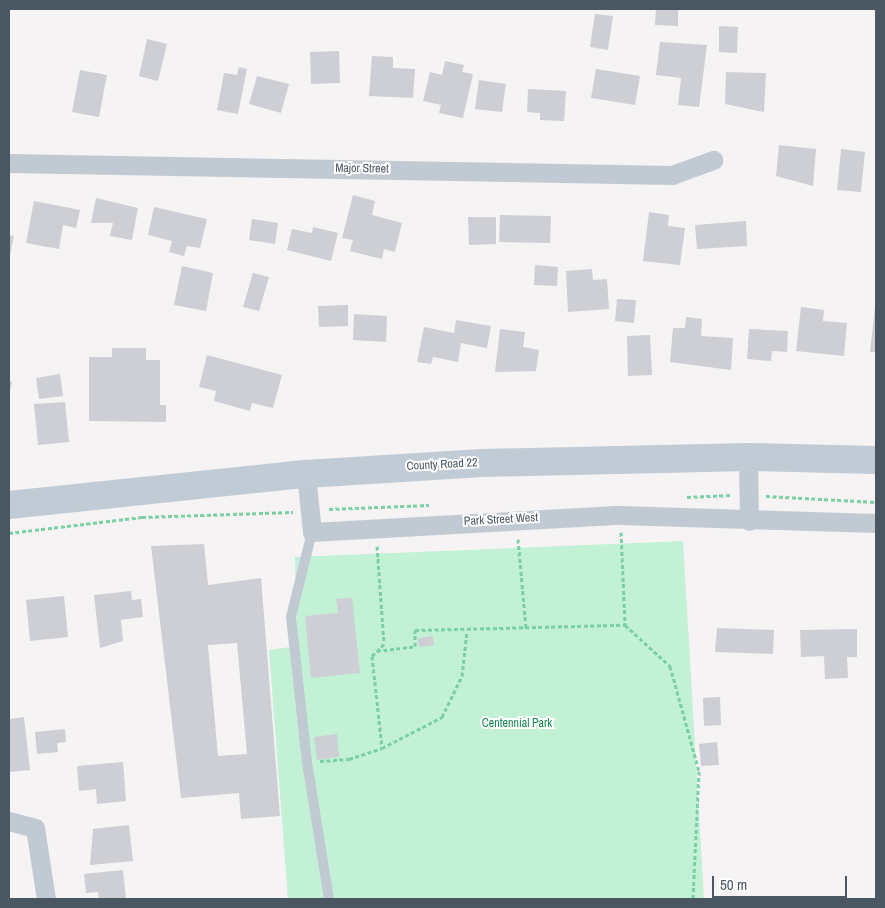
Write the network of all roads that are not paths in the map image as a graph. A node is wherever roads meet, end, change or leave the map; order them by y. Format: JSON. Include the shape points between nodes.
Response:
{"nodes":[{"id":1,"x":713,"y":160,"type":"dead end"},
{"id":2,"x":9,"y":163,"type":"edge"},
{"id":3,"x":748,"y":457,"type":"junction"},
{"id":4,"x":876,"y":460,"type":"edge"},
{"id":5,"x":306,"y":474,"type":"junction"},
{"id":6,"x":9,"y":505,"type":"edge"},
{"id":7,"x":749,"y":521,"type":"junction"},
{"id":8,"x":876,"y":523,"type":"edge"},
{"id":9,"x":312,"y":532,"type":"junction"},
{"id":10,"x":9,"y":821,"type":"edge"},
{"id":11,"x":46,"y":899,"type":"edge"},
{"id":12,"x":329,"y":899,"type":"edge"}],
"edges":[{"from":1,"to":2,"type":"street","name":"Major Street","via":[[672,175]]},
{"from":3,"to":4,"type":"main road","name":"County Road 22"},
{"from":3,"to":5,"type":"main road","name":"County Road 22","via":[[522,461]]},
{"from":3,"to":7,"type":"street"},
{"from":5,"to":6,"type":"main road","name":"County Road 22"},
{"from":5,"to":9,"type":"street"},
{"from":7,"to":8,"type":"street","name":"Park Street West"},
{"from":7,"to":9,"type":"street","name":"Park Street West","via":[[620,515],[517,518]]},
{"from":9,"to":12,"type":"lane","via":[[291,617],[307,762]]},
{"from":10,"to":11,"type":"street","via":[[35,828]]}]}
